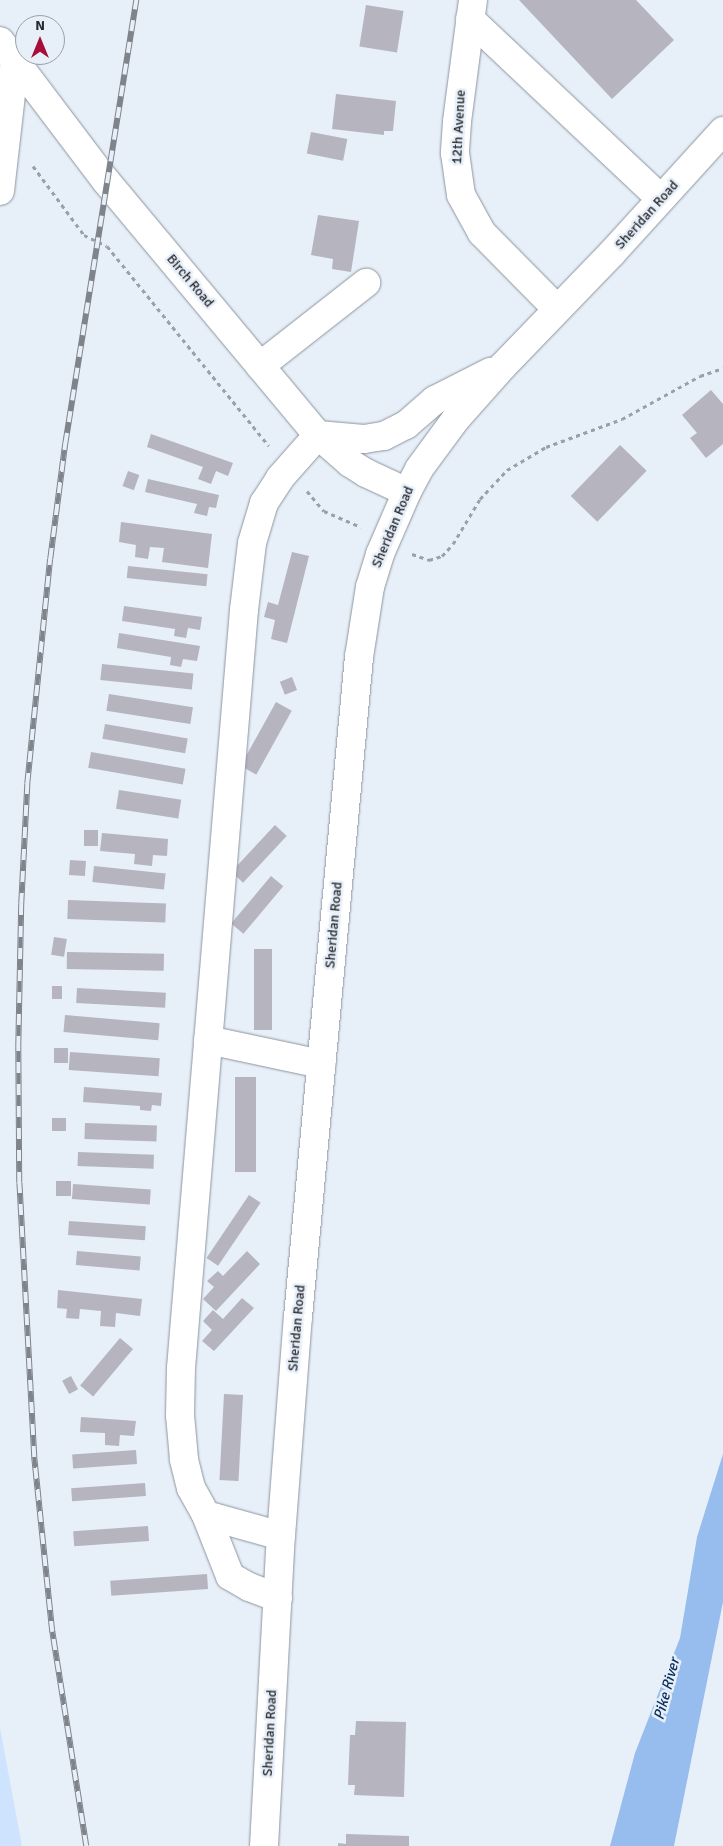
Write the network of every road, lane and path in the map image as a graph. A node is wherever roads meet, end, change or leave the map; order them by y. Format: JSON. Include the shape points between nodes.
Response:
{"nodes":[{"id":1,"x":472,"y":9,"type":"edge"},
{"id":2,"x":7,"y":50,"type":"edge"},
{"id":3,"x":7,"y":130,"type":"junction"},
{"id":4,"x":723,"y":131,"type":"edge"},
{"id":5,"x":0,"y":191,"type":"edge"},
{"id":6,"x":661,"y":199,"type":"junction"},
{"id":7,"x":366,"y":283,"type":"dead end"},
{"id":8,"x":556,"y":309,"type":"junction"},
{"id":9,"x":260,"y":366,"type":"junction"},
{"id":10,"x":502,"y":366,"type":"junction"},
{"id":11,"x":723,"y":368,"type":"edge"},
{"id":12,"x":318,"y":435,"type":"junction"},
{"id":13,"x":288,"y":469,"type":"junction"},
{"id":14,"x":407,"y":492,"type":"junction"},
{"id":15,"x":387,"y":537,"type":"junction"},
{"id":16,"x":208,"y":1040,"type":"junction"},
{"id":17,"x":321,"y":1064,"type":"junction"},
{"id":18,"x":206,"y":1515,"type":"junction"},
{"id":19,"x":281,"y":1536,"type":"junction"},
{"id":20,"x":278,"y":1598,"type":"junction"},
{"id":21,"x":264,"y":1846,"type":"edge"}],
"edges":[{"from":1,"to":6,"type":"street"},
{"from":1,"to":8,"type":"street","name":"12th Avenue","via":[[455,153],[461,195],[482,233]]},
{"from":2,"to":3,"type":"street"},
{"from":2,"to":9,"type":"street","name":"Birch Road","via":[[106,181]]},
{"from":3,"to":5,"type":"street"},
{"from":3,"to":13,"type":"path","via":[[84,235],[107,246]]},
{"from":4,"to":6,"type":"street","name":"Sheridan Road"},
{"from":6,"to":8,"type":"street","name":"Sheridan Road"},
{"from":7,"to":9,"type":"street"},
{"from":8,"to":10,"type":"street","name":"Sheridan Road"},
{"from":9,"to":12,"type":"street","name":"Birch Road"},
{"from":10,"to":12,"type":"street","via":[[435,400],[406,425],[384,436],[364,439]]},
{"from":10,"to":14,"type":"street","name":"Sheridan Road","via":[[434,447]]},
{"from":11,"to":15,"type":"path","via":[[700,376],[622,419],[546,447],[507,470],[480,499],[442,556],[429,560],[417,557]]},
{"from":12,"to":13,"type":"street"},
{"from":12,"to":14,"type":"street","name":"Birch Road","via":[[366,473]]},
{"from":13,"to":15,"type":"path","via":[[324,512]]},
{"from":13,"to":16,"type":"street","via":[[264,502],[252,543]]},
{"from":14,"to":15,"type":"street","name":"Sheridan Road"},
{"from":15,"to":17,"type":"street","name":"Sheridan Road","via":[[370,587],[363,622]]},
{"from":16,"to":17,"type":"street"},
{"from":16,"to":18,"type":"street","via":[[181,1368],[180,1415],[184,1459],[192,1488]]},
{"from":17,"to":19,"type":"street","name":"Sheridan Road"},
{"from":18,"to":19,"type":"street"},
{"from":18,"to":20,"type":"street","via":[[230,1576]]},
{"from":19,"to":20,"type":"street","name":"Sheridan Road"},
{"from":20,"to":21,"type":"street","name":"Sheridan Road"}]}
